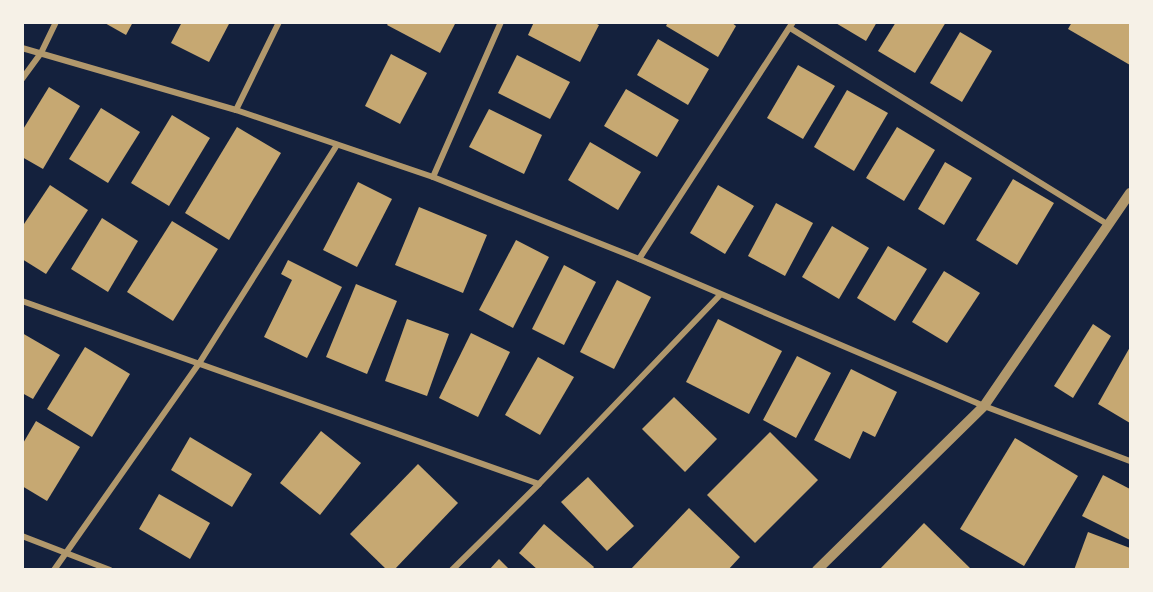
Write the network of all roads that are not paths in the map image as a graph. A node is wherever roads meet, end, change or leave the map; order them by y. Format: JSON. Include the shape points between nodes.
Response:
{"nodes":[{"id":1,"x":56,"y":22,"type":"edge"},
{"id":2,"x":279,"y":22,"type":"edge"},
{"id":3,"x":501,"y":22,"type":"edge"},
{"id":4,"x":791,"y":25,"type":"edge"},
{"id":5,"x":22,"y":48,"type":"edge"},
{"id":6,"x":41,"y":53,"type":"junction"},
{"id":7,"x":22,"y":79,"type":"edge"},
{"id":8,"x":236,"y":110,"type":"junction"},
{"id":9,"x":337,"y":145,"type":"junction"},
{"id":10,"x":433,"y":177,"type":"junction"},
{"id":11,"x":1131,"y":193,"type":"edge"},
{"id":12,"x":1107,"y":224,"type":"junction"},
{"id":13,"x":639,"y":259,"type":"junction"},
{"id":14,"x":720,"y":295,"type":"junction"},
{"id":15,"x":22,"y":301,"type":"edge"},
{"id":16,"x":200,"y":362,"type":"junction"},
{"id":17,"x":984,"y":406,"type":"junction"},
{"id":18,"x":1131,"y":460,"type":"edge"},
{"id":19,"x":539,"y":484,"type":"junction"},
{"id":20,"x":22,"y":536,"type":"edge"},
{"id":21,"x":67,"y":551,"type":"junction"},
{"id":22,"x":54,"y":570,"type":"edge"},
{"id":23,"x":111,"y":570,"type":"edge"},
{"id":24,"x":452,"y":570,"type":"edge"},
{"id":25,"x":817,"y":570,"type":"edge"}],
"edges":[{"from":1,"to":6,"type":"street"},
{"from":2,"to":8,"type":"street"},
{"from":3,"to":10,"type":"street"},
{"from":4,"to":12,"type":"street"},
{"from":4,"to":13,"type":"street"},
{"from":5,"to":6,"type":"street"},
{"from":6,"to":7,"type":"street"},
{"from":6,"to":8,"type":"street"},
{"from":8,"to":9,"type":"street"},
{"from":9,"to":10,"type":"street"},
{"from":9,"to":16,"type":"street"},
{"from":10,"to":13,"type":"street"},
{"from":11,"to":12,"type":"street"},
{"from":12,"to":17,"type":"street"},
{"from":13,"to":14,"type":"street"},
{"from":14,"to":17,"type":"street"},
{"from":14,"to":19,"type":"street"},
{"from":15,"to":16,"type":"street"},
{"from":16,"to":19,"type":"street"},
{"from":16,"to":21,"type":"street"},
{"from":17,"to":18,"type":"street"},
{"from":17,"to":25,"type":"street"},
{"from":19,"to":24,"type":"street"},
{"from":20,"to":21,"type":"street"},
{"from":21,"to":22,"type":"street"},
{"from":21,"to":23,"type":"street"}]}
